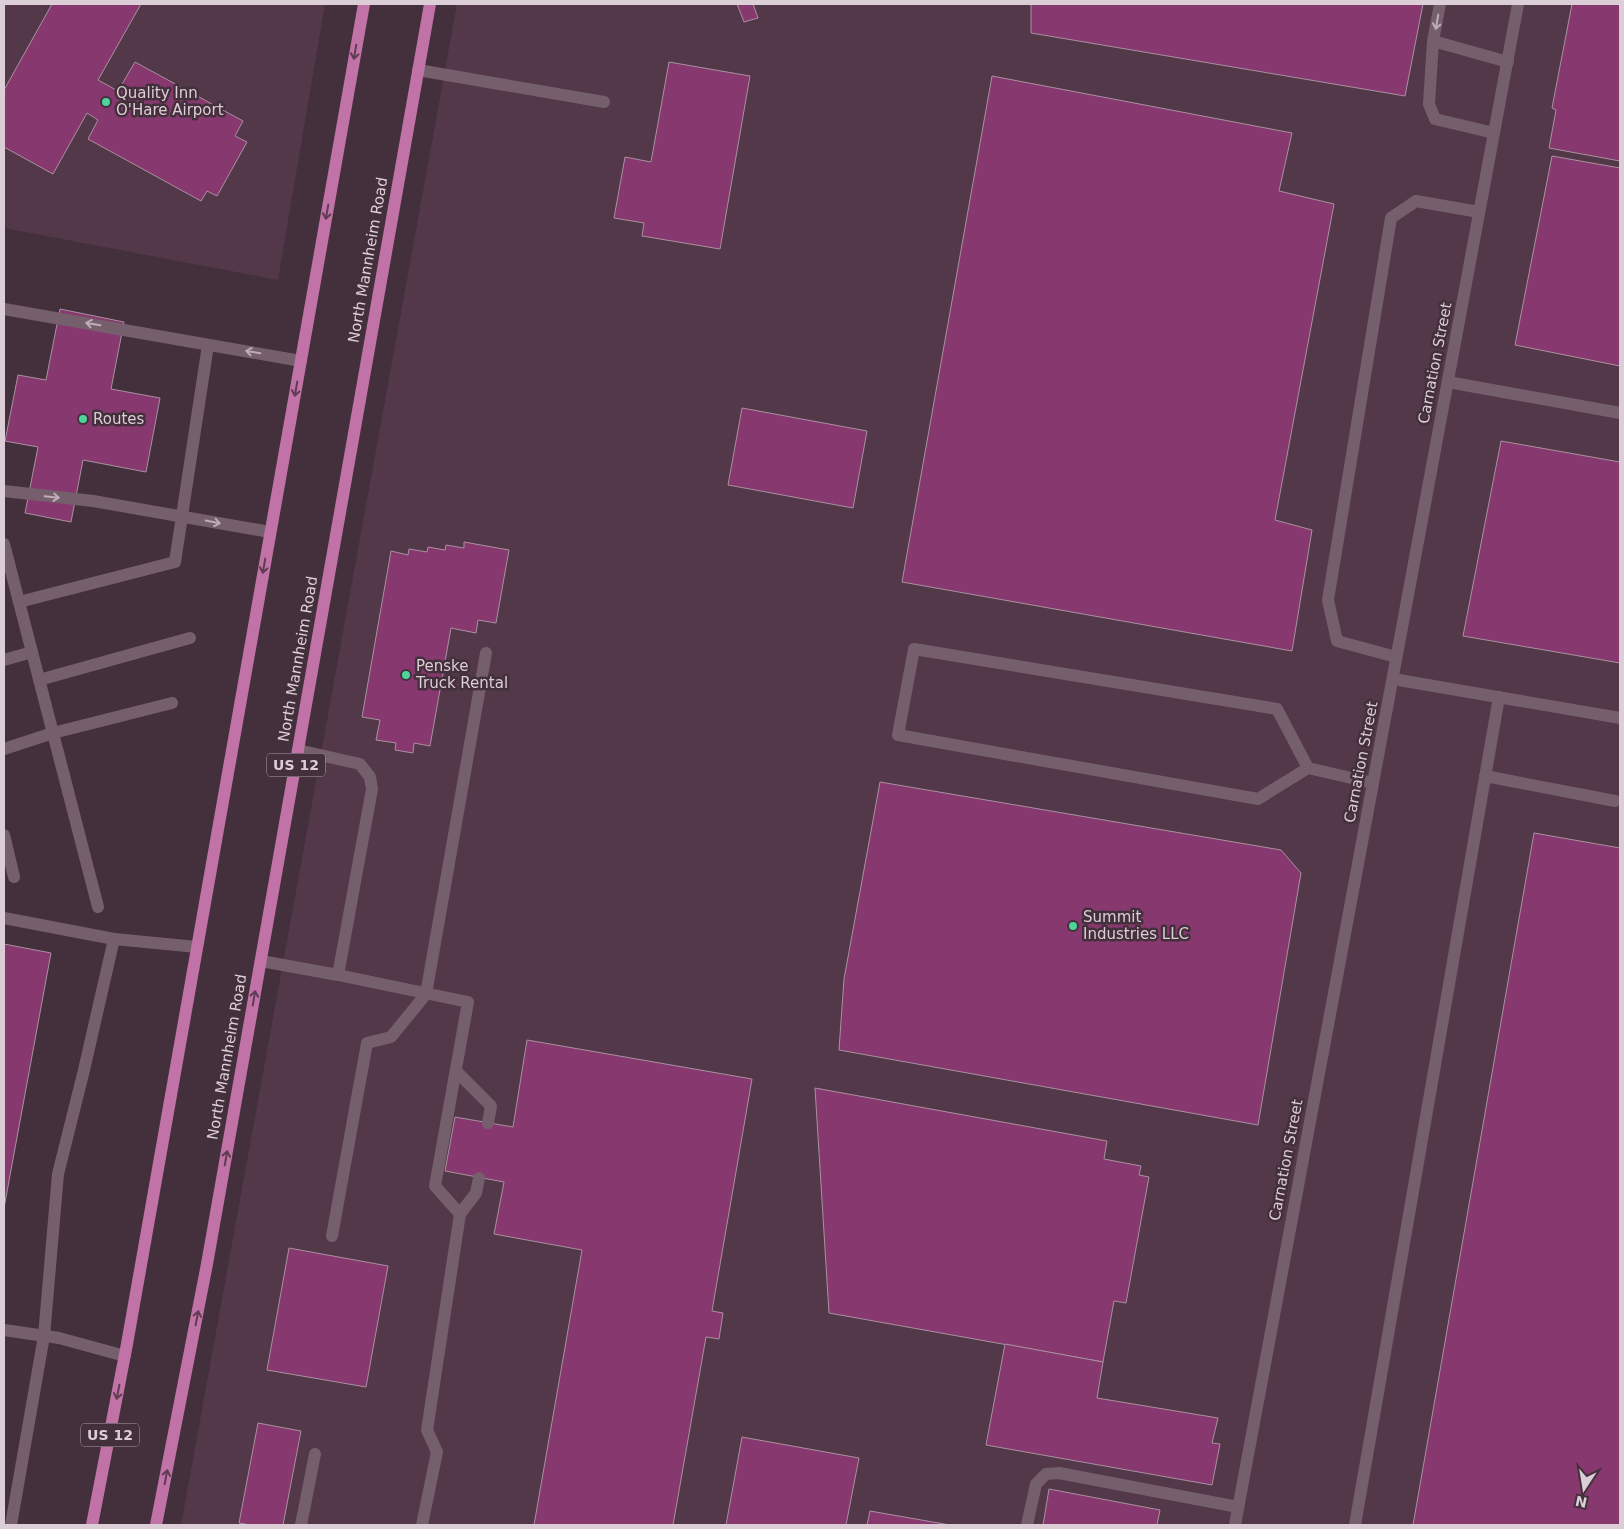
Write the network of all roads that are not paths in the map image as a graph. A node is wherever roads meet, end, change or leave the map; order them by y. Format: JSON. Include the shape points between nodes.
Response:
{"nodes":[{"id":1,"x":364,"y":4,"type":"edge"},
{"id":2,"x":430,"y":4,"type":"edge"},
{"id":3,"x":1440,"y":4,"type":"edge"},
{"id":4,"x":1518,"y":4,"type":"edge"},
{"id":5,"x":1433,"y":41,"type":"junction"},
{"id":6,"x":1508,"y":62,"type":"junction"},
{"id":7,"x":418,"y":70,"type":"junction"},
{"id":8,"x":604,"y":102,"type":"dead end"},
{"id":9,"x":1494,"y":133,"type":"junction"},
{"id":10,"x":1480,"y":212,"type":"junction"},
{"id":11,"x":4,"y":309,"type":"edge"},
{"id":12,"x":208,"y":344,"type":"junction"},
{"id":13,"x":301,"y":361,"type":"junction"},
{"id":14,"x":1448,"y":382,"type":"junction"},
{"id":15,"x":1620,"y":412,"type":"edge"},
{"id":16,"x":4,"y":492,"type":"edge"},
{"id":17,"x":182,"y":516,"type":"junction"},
{"id":18,"x":270,"y":532,"type":"junction"},
{"id":19,"x":4,"y":544,"type":"edge"},
{"id":20,"x":19,"y":602,"type":"junction"},
{"id":21,"x":190,"y":638,"type":"dead end"},
{"id":22,"x":32,"y":652,"type":"junction"},
{"id":23,"x":486,"y":653,"type":"dead end"},
{"id":24,"x":1396,"y":657,"type":"junction"},
{"id":25,"x":4,"y":660,"type":"edge"},
{"id":26,"x":1393,"y":678,"type":"junction"},
{"id":27,"x":39,"y":680,"type":"junction"},
{"id":28,"x":1499,"y":697,"type":"junction"},
{"id":29,"x":172,"y":703,"type":"dead end"},
{"id":30,"x":1620,"y":718,"type":"edge"},
{"id":31,"x":53,"y":733,"type":"junction"},
{"id":32,"x":4,"y":749,"type":"edge"},
{"id":33,"x":298,"y":750,"type":"junction"},
{"id":34,"x":1308,"y":768,"type":"junction"},
{"id":35,"x":1485,"y":776,"type":"junction"},
{"id":36,"x":1373,"y":783,"type":"junction"},
{"id":37,"x":1615,"y":801,"type":"dead end"},
{"id":38,"x":4,"y":836,"type":"edge"},
{"id":39,"x":14,"y":877,"type":"dead end"},
{"id":40,"x":98,"y":907,"type":"dead end"},
{"id":41,"x":4,"y":918,"type":"edge"},
{"id":42,"x":114,"y":939,"type":"junction"},
{"id":43,"x":197,"y":948,"type":"junction"},
{"id":44,"x":261,"y":961,"type":"junction"},
{"id":45,"x":338,"y":975,"type":"junction"},
{"id":46,"x":426,"y":994,"type":"junction"},
{"id":47,"x":456,"y":1071,"type":"junction"},
{"id":48,"x":488,"y":1122,"type":"dead end"},
{"id":49,"x":479,"y":1178,"type":"dead end"},
{"id":50,"x":460,"y":1214,"type":"junction"},
{"id":51,"x":332,"y":1236,"type":"dead end"},
{"id":52,"x":4,"y":1330,"type":"edge"},
{"id":53,"x":44,"y":1336,"type":"junction"},
{"id":54,"x":125,"y":1356,"type":"junction"},
{"id":55,"x":315,"y":1454,"type":"dead end"},
{"id":56,"x":1238,"y":1507,"type":"junction"},
{"id":57,"x":11,"y":1525,"type":"edge"},
{"id":58,"x":92,"y":1525,"type":"edge"},
{"id":59,"x":156,"y":1525,"type":"edge"},
{"id":60,"x":301,"y":1525,"type":"edge"},
{"id":61,"x":422,"y":1525,"type":"edge"},
{"id":62,"x":1028,"y":1525,"type":"edge"},
{"id":63,"x":1235,"y":1525,"type":"edge"},
{"id":64,"x":1356,"y":1525,"type":"edge"}],
"edges":[{"from":1,"to":13,"type":"main road","number":"US 12","one_way":true},
{"from":2,"to":7,"type":"main road","name":"North Mannheim Road","number":"US 12"},
{"from":3,"to":5,"type":"street","one_way":true},
{"from":4,"to":6,"type":"street","name":"Carnation Street"},
{"from":5,"to":6,"type":"street"},
{"from":5,"to":9,"type":"street","via":[[1429,104],[1435,119]]},
{"from":6,"to":9,"type":"street","name":"Carnation Street"},
{"from":7,"to":8,"type":"street"},
{"from":7,"to":33,"type":"main road","name":"North Mannheim Road","number":"US 12"},
{"from":9,"to":10,"type":"street","name":"Carnation Street"},
{"from":10,"to":14,"type":"street","name":"Carnation Street"},
{"from":10,"to":24,"type":"street","via":[[1416,201],[1391,218],[1328,600],[1337,641]]},
{"from":12,"to":11,"type":"street","one_way":true},
{"from":13,"to":12,"type":"street","one_way":true},
{"from":12,"to":17,"type":"street"},
{"from":13,"to":18,"type":"main road","number":"US 12","one_way":true},
{"from":14,"to":15,"type":"street"},
{"from":14,"to":24,"type":"street","name":"Carnation Street"},
{"from":16,"to":17,"type":"street","one_way":true,"via":[[93,501]]},
{"from":17,"to":18,"type":"street","one_way":true},
{"from":17,"to":20,"type":"street","via":[[175,562]]},
{"from":18,"to":43,"type":"main road","number":"US 12","one_way":true},
{"from":19,"to":20,"type":"street"},
{"from":20,"to":22,"type":"street"},
{"from":21,"to":27,"type":"street"},
{"from":22,"to":25,"type":"street"},
{"from":22,"to":27,"type":"street"},
{"from":23,"to":46,"type":"street"},
{"from":24,"to":26,"type":"street","name":"Carnation Street"},
{"from":26,"to":28,"type":"street"},
{"from":26,"to":36,"type":"street","name":"Carnation Street"},
{"from":27,"to":31,"type":"street"},
{"from":28,"to":30,"type":"street"},
{"from":28,"to":35,"type":"street"},
{"from":29,"to":31,"type":"street"},
{"from":31,"to":32,"type":"street"},
{"from":31,"to":40,"type":"street"},
{"from":33,"to":44,"type":"main road","name":"North Mannheim Road","number":"US 12"},
{"from":33,"to":45,"type":"street","via":[[360,764],[371,783]]},
{"from":34,"to":34,"type":"street","via":[[1277,709],[914,649],[898,735],[1258,799]]},
{"from":34,"to":36,"type":"street"},
{"from":35,"to":37,"type":"street"},
{"from":35,"to":64,"type":"street"},
{"from":36,"to":56,"type":"street","name":"Carnation Street"},
{"from":38,"to":39,"type":"street"},
{"from":41,"to":42,"type":"street"},
{"from":42,"to":43,"type":"street"},
{"from":42,"to":53,"type":"street","via":[[58,1174]]},
{"from":43,"to":54,"type":"main road","number":"US 12"},
{"from":44,"to":45,"type":"street"},
{"from":59,"to":44,"type":"main road","name":"North Mannheim Road","number":"US 12","one_way":true},
{"from":45,"to":46,"type":"street"},
{"from":46,"to":47,"type":"street","via":[[468,1002]]},
{"from":46,"to":51,"type":"street","via":[[391,1037],[367,1043]]},
{"from":47,"to":48,"type":"street","via":[[491,1106]]},
{"from":47,"to":50,"type":"street","via":[[435,1186]]},
{"from":49,"to":50,"type":"street","via":[[476,1194]]},
{"from":50,"to":61,"type":"street","via":[[427,1430],[436,1452]]},
{"from":52,"to":53,"type":"street"},
{"from":53,"to":54,"type":"street"},
{"from":53,"to":57,"type":"street"},
{"from":54,"to":58,"type":"main road","number":"US 12","one_way":true},
{"from":55,"to":60,"type":"street"},
{"from":56,"to":62,"type":"street","via":[[1059,1473],[1046,1474],[1036,1484]]},
{"from":56,"to":63,"type":"street","name":"Carnation Street"}]}
